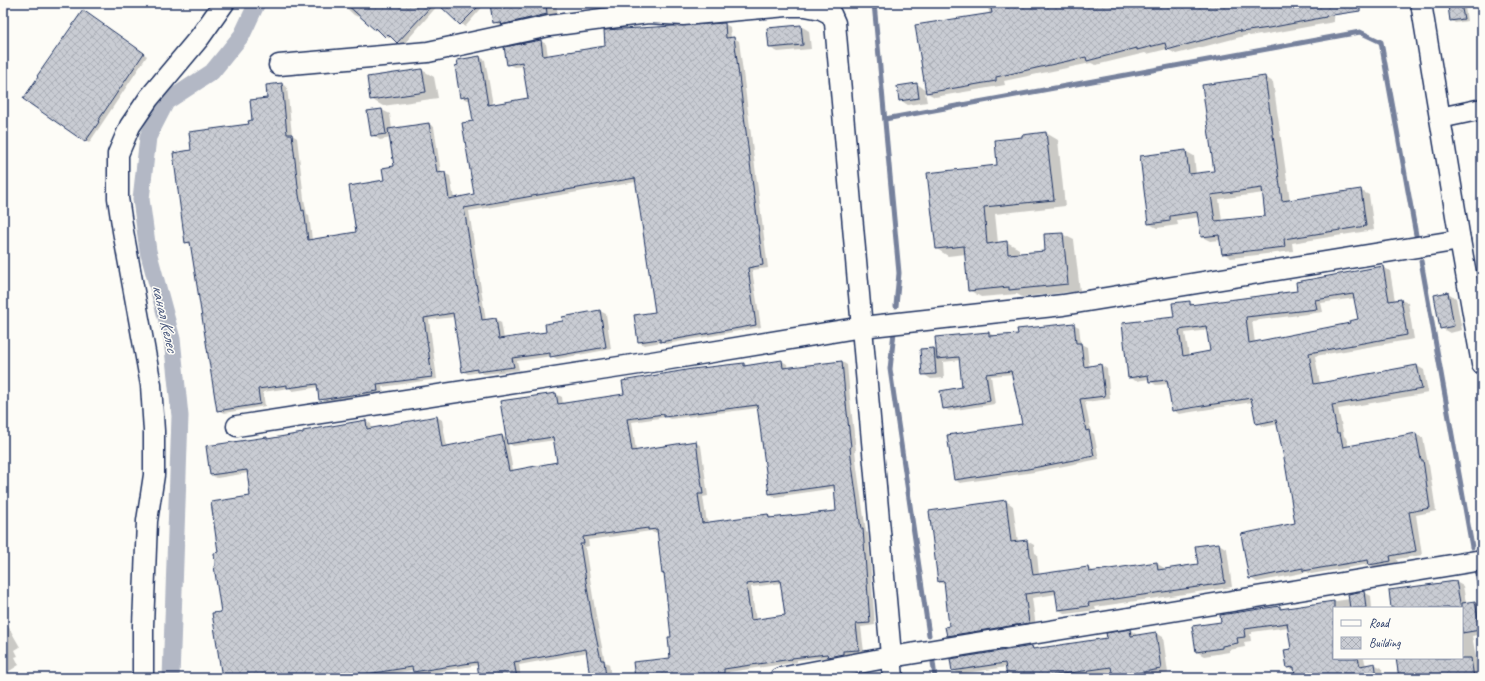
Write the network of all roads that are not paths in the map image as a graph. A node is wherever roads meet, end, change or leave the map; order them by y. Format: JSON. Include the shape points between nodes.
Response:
{"nodes":[{"id":1,"x":224,"y":3,"type":"edge"},
{"id":2,"x":1421,"y":3,"type":"edge"},
{"id":3,"x":648,"y":8,"type":"edge"},
{"id":4,"x":279,"y":65,"type":"dead end"},
{"id":5,"x":1482,"y":109,"type":"edge"},
{"id":6,"x":1440,"y":118,"type":"junction"},
{"id":7,"x":1460,"y":240,"type":"junction"},
{"id":8,"x":862,"y":327,"type":"junction"},
{"id":9,"x":1482,"y":364,"type":"edge"},
{"id":10,"x":237,"y":426,"type":"dead end"},
{"id":11,"x":1482,"y":560,"type":"edge"},
{"id":12,"x":891,"y":657,"type":"junction"},
{"id":13,"x":143,"y":678,"type":"edge"},
{"id":14,"x":780,"y":678,"type":"edge"},
{"id":15,"x":893,"y":678,"type":"edge"}],
"edges":[{"from":1,"to":13,"type":"street","via":[[200,37],[149,98],[130,126],[118,154],[118,198],[151,385],[154,431],[154,475],[146,536]]},
{"from":2,"to":6,"type":"street"},
{"from":3,"to":4,"type":"street","via":[[428,52]]},
{"from":3,"to":8,"type":"street","via":[[683,15],[805,6],[831,14],[835,23]]},
{"from":5,"to":6,"type":"street"},
{"from":6,"to":7,"type":"street"},
{"from":7,"to":8,"type":"street","via":[[1063,305]]},
{"from":7,"to":9,"type":"street"},
{"from":8,"to":10,"type":"street"},
{"from":8,"to":12,"type":"street"},
{"from":11,"to":12,"type":"street"},
{"from":12,"to":14,"type":"street"},
{"from":12,"to":15,"type":"street"}]}
